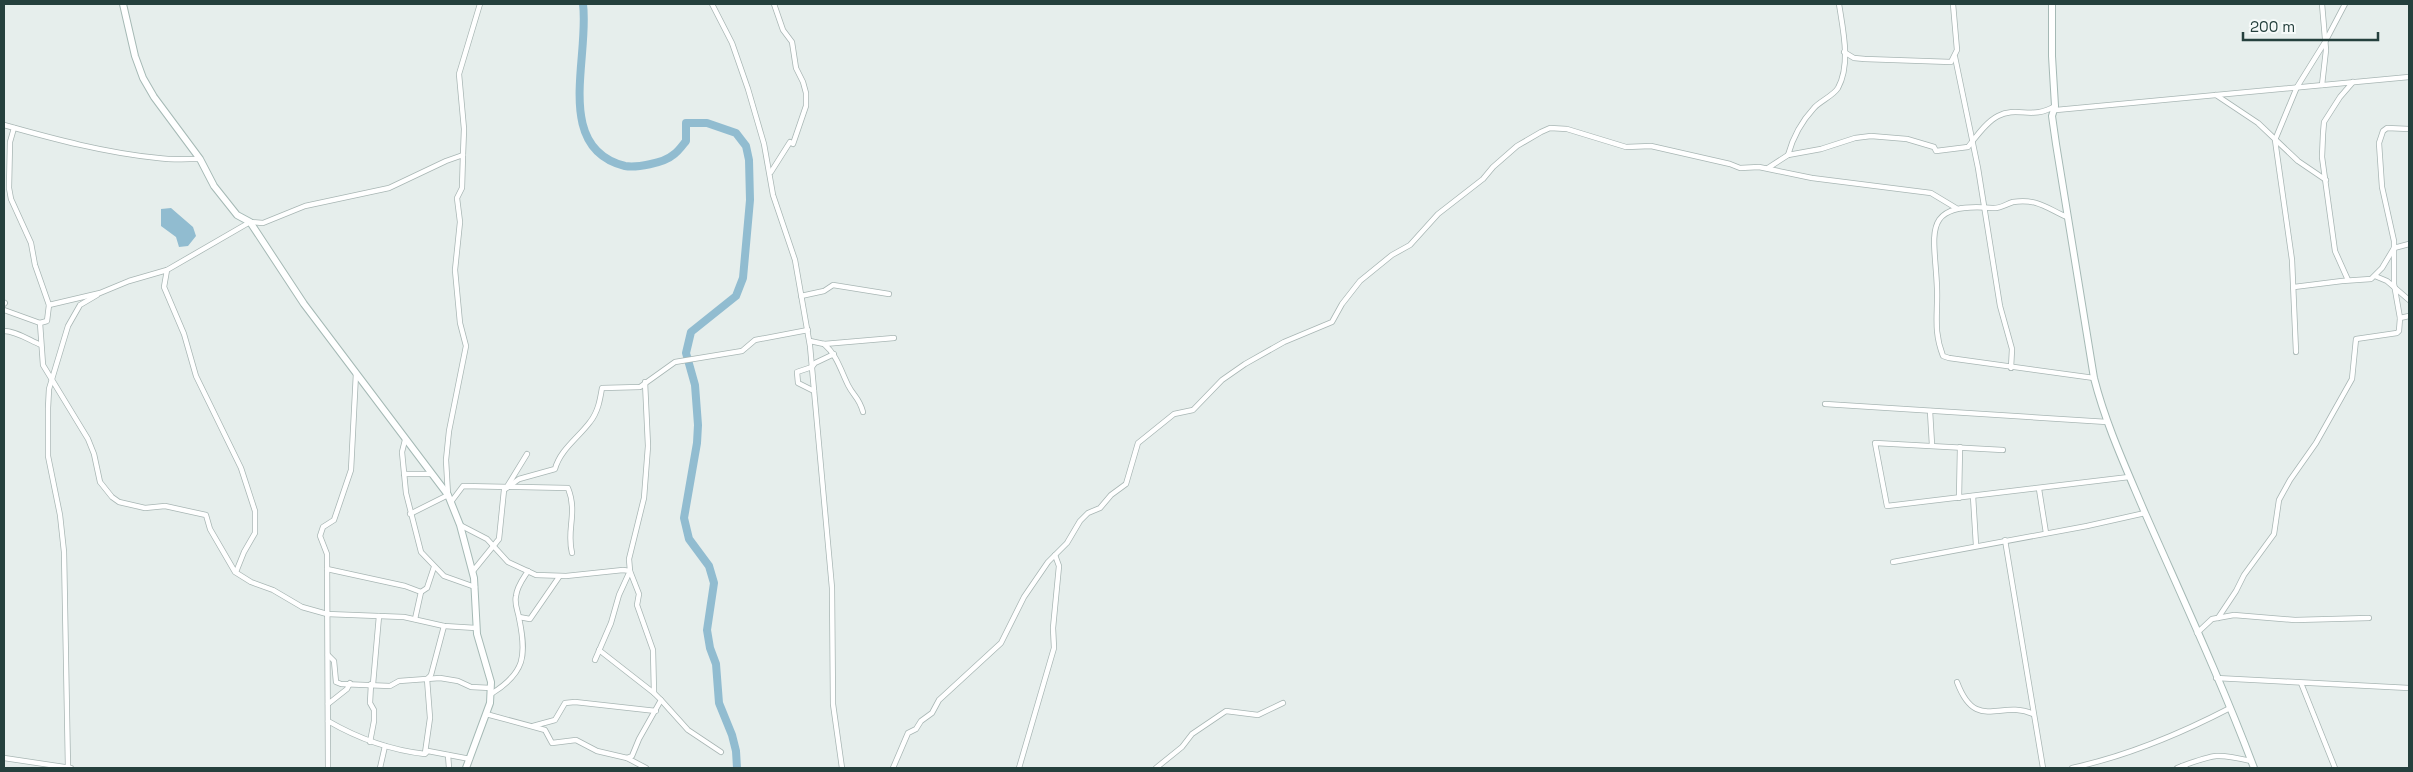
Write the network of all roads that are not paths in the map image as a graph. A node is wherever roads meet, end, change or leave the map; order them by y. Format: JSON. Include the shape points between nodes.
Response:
{"nodes":[{"id":1,"x":123,"y":4,"type":"edge"},
{"id":2,"x":480,"y":4,"type":"edge"},
{"id":3,"x":712,"y":4,"type":"edge"},
{"id":4,"x":719,"y":4,"type":"edge"},
{"id":5,"x":774,"y":4,"type":"edge"},
{"id":6,"x":1839,"y":4,"type":"edge"},
{"id":7,"x":1953,"y":4,"type":"edge"},
{"id":8,"x":2052,"y":4,"type":"edge"},
{"id":9,"x":2322,"y":4,"type":"edge"},
{"id":10,"x":2345,"y":4,"type":"edge"},
{"id":11,"x":716,"y":11,"type":"junction"},
{"id":12,"x":2324,"y":42,"type":"junction"},
{"id":13,"x":1844,"y":52,"type":"junction"},
{"id":14,"x":1954,"y":57,"type":"junction"},
{"id":15,"x":2409,"y":77,"type":"edge"},
{"id":16,"x":2353,"y":82,"type":"junction"},
{"id":17,"x":2322,"y":85,"type":"junction"},
{"id":18,"x":2296,"y":87,"type":"junction"},
{"id":19,"x":2215,"y":94,"type":"junction"},
{"id":20,"x":2055,"y":106,"type":"junction"},
{"id":21,"x":4,"y":125,"type":"edge"},
{"id":22,"x":14,"y":128,"type":"junction"},
{"id":23,"x":2409,"y":128,"type":"edge"},
{"id":24,"x":2275,"y":140,"type":"junction"},
{"id":25,"x":1973,"y":141,"type":"junction"},
{"id":26,"x":463,"y":155,"type":"junction"},
{"id":27,"x":1788,"y":155,"type":"junction"},
{"id":28,"x":200,"y":159,"type":"junction"},
{"id":29,"x":1768,"y":168,"type":"junction"},
{"id":30,"x":770,"y":174,"type":"junction"},
{"id":31,"x":2326,"y":180,"type":"junction"},
{"id":32,"x":1984,"y":207,"type":"junction"},
{"id":33,"x":1956,"y":208,"type":"junction"},
{"id":34,"x":2068,"y":217,"type":"junction"},
{"id":35,"x":250,"y":222,"type":"junction"},
{"id":36,"x":2409,"y":244,"type":"edge"},
{"id":37,"x":2394,"y":248,"type":"junction"},
{"id":38,"x":167,"y":270,"type":"junction"},
{"id":39,"x":2375,"y":276,"type":"junction"},
{"id":40,"x":2348,"y":280,"type":"junction"},
{"id":41,"x":2294,"y":287,"type":"junction"},
{"id":42,"x":2395,"y":287,"type":"junction"},
{"id":43,"x":100,"y":293,"type":"junction"},
{"id":44,"x":889,"y":294,"type":"dead end"},
{"id":45,"x":801,"y":296,"type":"junction"},
{"id":46,"x":2409,"y":300,"type":"edge"},
{"id":47,"x":49,"y":305,"type":"junction"},
{"id":48,"x":4,"y":310,"type":"edge"},
{"id":49,"x":2409,"y":316,"type":"edge"},
{"id":50,"x":2400,"y":318,"type":"junction"},
{"id":51,"x":40,"y":323,"type":"junction"},
{"id":52,"x":808,"y":330,"type":"junction"},
{"id":53,"x":4,"y":331,"type":"edge"},
{"id":54,"x":894,"y":338,"type":"dead end"},
{"id":55,"x":810,"y":341,"type":"junction"},
{"id":56,"x":824,"y":344,"type":"junction"},
{"id":57,"x":42,"y":345,"type":"junction"},
{"id":58,"x":2296,"y":352,"type":"dead end"},
{"id":59,"x":834,"y":354,"type":"junction"},
{"id":60,"x":812,"y":367,"type":"junction"},
{"id":61,"x":2011,"y":368,"type":"junction"},
{"id":62,"x":356,"y":373,"type":"junction"},
{"id":63,"x":2094,"y":378,"type":"junction"},
{"id":64,"x":52,"y":381,"type":"junction"},
{"id":65,"x":645,"y":382,"type":"junction"},
{"id":66,"x":814,"y":391,"type":"junction"},
{"id":67,"x":1825,"y":404,"type":"dead end"},
{"id":68,"x":1930,"y":411,"type":"junction"},
{"id":69,"x":863,"y":412,"type":"dead end"},
{"id":70,"x":2107,"y":422,"type":"junction"},
{"id":71,"x":405,"y":440,"type":"junction"},
{"id":72,"x":1932,"y":446,"type":"junction"},
{"id":73,"x":1960,"y":447,"type":"junction"},
{"id":74,"x":2003,"y":450,"type":"dead end"},
{"id":75,"x":527,"y":454,"type":"dead end"},
{"id":76,"x":404,"y":474,"type":"junction"},
{"id":77,"x":431,"y":474,"type":"junction"},
{"id":78,"x":2129,"y":477,"type":"junction"},
{"id":79,"x":508,"y":486,"type":"junction"},
{"id":80,"x":2039,"y":488,"type":"junction"},
{"id":81,"x":1973,"y":496,"type":"junction"},
{"id":82,"x":1959,"y":498,"type":"junction"},
{"id":83,"x":449,"y":499,"type":"junction"},
{"id":84,"x":2145,"y":512,"type":"junction"},
{"id":85,"x":410,"y":514,"type":"junction"},
{"id":86,"x":460,"y":525,"type":"junction"},
{"id":87,"x":2046,"y":533,"type":"junction"},
{"id":88,"x":2005,"y":540,"type":"junction"},
{"id":89,"x":1976,"y":545,"type":"junction"},
{"id":90,"x":494,"y":546,"type":"junction"},
{"id":91,"x":572,"y":553,"type":"dead end"},
{"id":92,"x":1056,"y":555,"type":"junction"},
{"id":93,"x":1893,"y":562,"type":"dead end"},
{"id":94,"x":434,"y":567,"type":"junction"},
{"id":95,"x":327,"y":570,"type":"junction"},
{"id":96,"x":473,"y":571,"type":"junction"},
{"id":97,"x":528,"y":571,"type":"junction"},
{"id":98,"x":630,"y":571,"type":"junction"},
{"id":99,"x":236,"y":572,"type":"junction"},
{"id":100,"x":559,"y":577,"type":"junction"},
{"id":101,"x":475,"y":586,"type":"junction"},
{"id":102,"x":421,"y":592,"type":"junction"},
{"id":103,"x":327,"y":614,"type":"junction"},
{"id":104,"x":379,"y":616,"type":"junction"},
{"id":105,"x":519,"y":617,"type":"junction"},
{"id":106,"x":2218,"y":618,"type":"junction"},
{"id":107,"x":2370,"y":618,"type":"dead end"},
{"id":108,"x":415,"y":619,"type":"junction"},
{"id":109,"x":444,"y":626,"type":"junction"},
{"id":110,"x":476,"y":628,"type":"junction"},
{"id":111,"x":2197,"y":633,"type":"junction"},
{"id":112,"x":599,"y":650,"type":"junction"},
{"id":113,"x":328,"y":656,"type":"junction"},
{"id":114,"x":595,"y":660,"type":"dead end"},
{"id":115,"x":2216,"y":678,"type":"junction"},
{"id":116,"x":427,"y":679,"type":"junction"},
{"id":117,"x":1957,"y":682,"type":"dead end"},
{"id":118,"x":350,"y":683,"type":"junction"},
{"id":119,"x":2300,"y":683,"type":"junction"},
{"id":120,"x":372,"y":684,"type":"junction"},
{"id":121,"x":2409,"y":688,"type":"edge"},
{"id":122,"x":491,"y":691,"type":"junction"},
{"id":123,"x":654,"y":693,"type":"junction"},
{"id":124,"x":661,"y":700,"type":"junction"},
{"id":125,"x":1283,"y":703,"type":"dead end"},
{"id":126,"x":328,"y":704,"type":"junction"},
{"id":127,"x":2230,"y":708,"type":"junction"},
{"id":128,"x":656,"y":711,"type":"junction"},
{"id":129,"x":486,"y":714,"type":"junction"},
{"id":130,"x":2033,"y":714,"type":"junction"},
{"id":131,"x":328,"y":721,"type":"junction"},
{"id":132,"x":532,"y":726,"type":"junction"},
{"id":133,"x":370,"y":742,"type":"junction"},
{"id":134,"x":385,"y":746,"type":"junction"},
{"id":135,"x":721,"y":752,"type":"dead end"},
{"id":136,"x":425,"y":754,"type":"junction"},
{"id":137,"x":448,"y":755,"type":"junction"},
{"id":138,"x":4,"y":758,"type":"edge"},
{"id":139,"x":628,"y":758,"type":"junction"},
{"id":140,"x":470,"y":759,"type":"junction"},
{"id":141,"x":19,"y":760,"type":"junction"},
{"id":142,"x":2251,"y":761,"type":"junction"},
{"id":143,"x":19,"y":768,"type":"edge"},
{"id":144,"x":70,"y":768,"type":"edge"},
{"id":145,"x":328,"y":768,"type":"edge"},
{"id":146,"x":380,"y":768,"type":"edge"},
{"id":147,"x":449,"y":768,"type":"edge"},
{"id":148,"x":466,"y":768,"type":"edge"},
{"id":149,"x":646,"y":768,"type":"edge"},
{"id":150,"x":842,"y":768,"type":"edge"},
{"id":151,"x":892,"y":768,"type":"edge"},
{"id":152,"x":1019,"y":768,"type":"edge"},
{"id":153,"x":1156,"y":768,"type":"edge"},
{"id":154,"x":2043,"y":768,"type":"edge"},
{"id":155,"x":2072,"y":768,"type":"edge"},
{"id":156,"x":2182,"y":768,"type":"edge"},
{"id":157,"x":2254,"y":768,"type":"edge"},
{"id":158,"x":2335,"y":768,"type":"edge"}],
"edges":[{"from":1,"to":28,"type":"street","via":[[143,78]]},
{"from":2,"to":26,"type":"street","via":[[459,74]]},
{"from":3,"to":11,"type":"street"},
{"from":4,"to":11,"type":"street"},
{"from":5,"to":30,"type":"street","via":[[783,30],[792,42],[796,68],[804,82],[806,106],[793,144],[790,142]]},
{"from":6,"to":13,"type":"street"},
{"from":7,"to":14,"type":"street"},
{"from":8,"to":20,"type":"street"},
{"from":9,"to":12,"type":"street"},
{"from":10,"to":12,"type":"street"},
{"from":11,"to":30,"type":"street","via":[[744,75]]},
{"from":12,"to":17,"type":"street"},
{"from":12,"to":18,"type":"street"},
{"from":13,"to":14,"type":"street","via":[[1854,58],[1942,64],[1951,62]]},
{"from":13,"to":27,"type":"street","via":[[1844,72],[1837,90],[1814,108],[1794,135]]},
{"from":14,"to":25,"type":"street"},
{"from":15,"to":16,"type":"street"},
{"from":16,"to":17,"type":"street"},
{"from":16,"to":31,"type":"street","via":[[2324,122],[2322,157]]},
{"from":17,"to":18,"type":"street"},
{"from":18,"to":19,"type":"street"},
{"from":18,"to":24,"type":"street"},
{"from":19,"to":20,"type":"street","via":[[2056,110]]},
{"from":19,"to":24,"type":"street","via":[[2258,123]]},
{"from":20,"to":25,"type":"street","via":[[2045,112],[2010,112],[1998,116]]},
{"from":20,"to":34,"type":"street","via":[[2052,116],[2054,135]]},
{"from":21,"to":22,"type":"street"},
{"from":22,"to":28,"type":"street","via":[[115,152]]},
{"from":22,"to":47,"type":"street","via":[[10,142],[10,194],[31,243]]},
{"from":23,"to":37,"type":"street","via":[[2387,128],[2379,143],[2382,187]]},
{"from":24,"to":31,"type":"street"},
{"from":24,"to":41,"type":"street"},
{"from":25,"to":27,"type":"street","via":[[1968,147],[1936,151],[1926,143],[1871,136]]},
{"from":25,"to":32,"type":"street"},
{"from":26,"to":35,"type":"street","via":[[389,188],[305,206],[263,223]]},
{"from":26,"to":83,"type":"street","via":[[462,188],[457,198],[460,222],[455,270],[460,324],[466,346],[449,426],[446,460]]},
{"from":27,"to":29,"type":"street"},
{"from":28,"to":35,"type":"street","via":[[214,186],[238,215]]},
{"from":29,"to":33,"type":"street","via":[[1812,178],[1931,194]]},
{"from":29,"to":92,"type":"street","via":[[1740,168],[1651,146],[1626,147],[1567,129],[1550,128],[1541,132],[1516,146],[1483,179],[1438,214],[1410,245],[1360,281],[1332,322],[1284,342],[1245,364],[1222,380],[1193,410],[1174,414],[1148,433],[1138,443],[1126,484],[1080,521]]},
{"from":30,"to":45,"type":"street","via":[[773,195],[795,260]]},
{"from":31,"to":40,"type":"street","via":[[2335,251]]},
{"from":32,"to":33,"type":"street"},
{"from":32,"to":34,"type":"street","via":[[2002,207],[2013,202],[2042,203]]},
{"from":32,"to":61,"type":"street","via":[[2000,306],[2012,349]]},
{"from":33,"to":61,"type":"street","via":[[1941,217],[1934,230],[1938,344],[1943,356],[1949,358]]},
{"from":34,"to":63,"type":"street"},
{"from":35,"to":38,"type":"street"},
{"from":35,"to":62,"type":"street","via":[[304,304]]},
{"from":36,"to":37,"type":"street"},
{"from":37,"to":39,"type":"street"},
{"from":37,"to":42,"type":"street"},
{"from":38,"to":43,"type":"street"},
{"from":38,"to":99,"type":"street","via":[[164,287],[184,334],[196,376],[241,468],[255,511],[255,533]]},
{"from":39,"to":40,"type":"street"},
{"from":39,"to":42,"type":"street"},
{"from":40,"to":41,"type":"street"},
{"from":41,"to":58,"type":"street"},
{"from":42,"to":46,"type":"street"},
{"from":42,"to":50,"type":"street"},
{"from":43,"to":47,"type":"street"},
{"from":43,"to":64,"type":"street","via":[[80,305],[72,317]]},
{"from":44,"to":45,"type":"street","via":[[833,285],[824,291]]},
{"from":45,"to":52,"type":"street"},
{"from":47,"to":51,"type":"street","via":[[47,321]]},
{"from":48,"to":51,"type":"street"},
{"from":49,"to":50,"type":"street"},
{"from":50,"to":106,"type":"street","via":[[2397,333],[2356,339],[2352,379],[2279,500],[2274,534]]},
{"from":51,"to":57,"type":"street"},
{"from":52,"to":55,"type":"street"},
{"from":52,"to":65,"type":"street","via":[[755,340],[742,351],[675,362]]},
{"from":53,"to":57,"type":"street","via":[[15,332]]},
{"from":54,"to":56,"type":"street"},
{"from":55,"to":56,"type":"street"},
{"from":55,"to":60,"type":"street"},
{"from":56,"to":59,"type":"street"},
{"from":57,"to":64,"type":"street","via":[[43,365]]},
{"from":59,"to":60,"type":"street"},
{"from":59,"to":69,"type":"street","via":[[847,384],[860,400]]},
{"from":60,"to":66,"type":"street"},
{"from":60,"to":66,"type":"street","via":[[797,372],[796,377],[798,383]]},
{"from":61,"to":63,"type":"street"},
{"from":62,"to":71,"type":"street"},
{"from":62,"to":95,"type":"street","via":[[349,481],[334,520],[323,526],[320,536],[327,554]]},
{"from":63,"to":70,"type":"street"},
{"from":64,"to":99,"type":"street","via":[[88,439],[97,476],[112,497],[139,507],[165,506],[206,515],[210,529]]},
{"from":64,"to":144,"type":"street","via":[[47,436],[64,552]]},
{"from":65,"to":79,"type":"street","via":[[640,387],[602,388],[592,421],[558,457],[554,469],[519,479]]},
{"from":65,"to":98,"type":"street","via":[[648,446],[644,498],[629,559]]},
{"from":66,"to":150,"type":"street","via":[[832,580],[833,704]]},
{"from":67,"to":68,"type":"street"},
{"from":68,"to":70,"type":"street"},
{"from":68,"to":72,"type":"street"},
{"from":70,"to":78,"type":"street"},
{"from":71,"to":76,"type":"street","via":[[402,452]]},
{"from":71,"to":77,"type":"street"},
{"from":72,"to":73,"type":"street"},
{"from":72,"to":82,"type":"street","via":[[1875,443],[1887,506]]},
{"from":73,"to":74,"type":"street"},
{"from":73,"to":82,"type":"street"},
{"from":75,"to":79,"type":"street"},
{"from":76,"to":77,"type":"street"},
{"from":76,"to":85,"type":"street"},
{"from":77,"to":83,"type":"street"},
{"from":78,"to":80,"type":"street"},
{"from":78,"to":84,"type":"street"},
{"from":79,"to":83,"type":"street","via":[[463,486]]},
{"from":79,"to":90,"type":"street","via":[[504,490],[502,528]]},
{"from":79,"to":91,"type":"street","via":[[568,488],[574,506],[568,540]]},
{"from":80,"to":81,"type":"street"},
{"from":80,"to":87,"type":"street"},
{"from":81,"to":82,"type":"street"},
{"from":81,"to":89,"type":"street"},
{"from":83,"to":85,"type":"street"},
{"from":83,"to":86,"type":"street"},
{"from":84,"to":87,"type":"street"},
{"from":84,"to":111,"type":"street"},
{"from":85,"to":94,"type":"street","via":[[420,552]]},
{"from":86,"to":90,"type":"street"},
{"from":86,"to":96,"type":"street"},
{"from":87,"to":88,"type":"street"},
{"from":88,"to":89,"type":"street"},
{"from":88,"to":130,"type":"street"},
{"from":89,"to":93,"type":"street"},
{"from":90,"to":96,"type":"street"},
{"from":90,"to":97,"type":"street","via":[[508,562]]},
{"from":92,"to":151,"type":"street","via":[[1024,597],[1001,643],[939,700],[932,714],[908,733]]},
{"from":92,"to":152,"type":"street","via":[[1059,566],[1054,648]]},
{"from":94,"to":101,"type":"street","via":[[444,576]]},
{"from":94,"to":102,"type":"street","via":[[427,588]]},
{"from":95,"to":102,"type":"street"},
{"from":95,"to":103,"type":"street"},
{"from":96,"to":101,"type":"street"},
{"from":97,"to":100,"type":"street"},
{"from":97,"to":105,"type":"street","via":[[515,596]]},
{"from":98,"to":100,"type":"street"},
{"from":98,"to":112,"type":"street"},
{"from":98,"to":123,"type":"street","via":[[639,594],[637,606],[653,650]]},
{"from":99,"to":103,"type":"street","via":[[295,604]]},
{"from":100,"to":105,"type":"street","via":[[530,619]]},
{"from":101,"to":110,"type":"street"},
{"from":102,"to":108,"type":"street"},
{"from":103,"to":104,"type":"street"},
{"from":103,"to":113,"type":"street"},
{"from":104,"to":108,"type":"street"},
{"from":104,"to":120,"type":"street"},
{"from":105,"to":122,"type":"street","via":[[523,636],[519,670],[508,684]]},
{"from":106,"to":107,"type":"street","via":[[2234,615],[2295,620]]},
{"from":106,"to":111,"type":"street","via":[[2212,619]]},
{"from":108,"to":109,"type":"street"},
{"from":109,"to":110,"type":"street"},
{"from":109,"to":116,"type":"street","via":[[431,675]]},
{"from":110,"to":122,"type":"street","via":[[489,671]]},
{"from":111,"to":115,"type":"street"},
{"from":112,"to":114,"type":"street"},
{"from":112,"to":123,"type":"street"},
{"from":113,"to":118,"type":"street","via":[[334,661],[336,682]]},
{"from":113,"to":126,"type":"street"},
{"from":115,"to":119,"type":"street"},
{"from":115,"to":127,"type":"street"},
{"from":116,"to":120,"type":"street","via":[[399,681],[390,686]]},
{"from":116,"to":122,"type":"street","via":[[450,679]]},
{"from":116,"to":136,"type":"street","via":[[430,718]]},
{"from":117,"to":130,"type":"street","via":[[1968,703],[1976,709],[1988,712],[2023,710]]},
{"from":118,"to":120,"type":"street"},
{"from":118,"to":126,"type":"street"},
{"from":119,"to":121,"type":"street"},
{"from":119,"to":158,"type":"street"},
{"from":120,"to":133,"type":"street","via":[[370,703],[374,721]]},
{"from":122,"to":129,"type":"street"},
{"from":123,"to":124,"type":"street"},
{"from":124,"to":128,"type":"street"},
{"from":124,"to":135,"type":"street","via":[[688,730]]},
{"from":125,"to":153,"type":"street","via":[[1258,715],[1226,711],[1192,734],[1182,747]]},
{"from":126,"to":131,"type":"street"},
{"from":127,"to":142,"type":"street"},
{"from":127,"to":155,"type":"street","via":[[2191,728],[2112,758]]},
{"from":128,"to":132,"type":"street","via":[[566,703],[556,720]]},
{"from":128,"to":139,"type":"street"},
{"from":129,"to":132,"type":"street"},
{"from":129,"to":140,"type":"street"},
{"from":130,"to":154,"type":"street"},
{"from":131,"to":133,"type":"street"},
{"from":131,"to":145,"type":"street"},
{"from":132,"to":139,"type":"street","via":[[545,730],[552,743],[576,740],[597,751]]},
{"from":133,"to":134,"type":"street"},
{"from":134,"to":136,"type":"street"},
{"from":134,"to":146,"type":"street"},
{"from":136,"to":137,"type":"street","via":[[428,751]]},
{"from":137,"to":140,"type":"street"},
{"from":137,"to":147,"type":"street"},
{"from":138,"to":141,"type":"street"},
{"from":139,"to":149,"type":"street"},
{"from":140,"to":148,"type":"street"},
{"from":141,"to":143,"type":"street"},
{"from":141,"to":144,"type":"street"},
{"from":142,"to":156,"type":"street","via":[[2222,754]]},
{"from":142,"to":157,"type":"street"}]}
